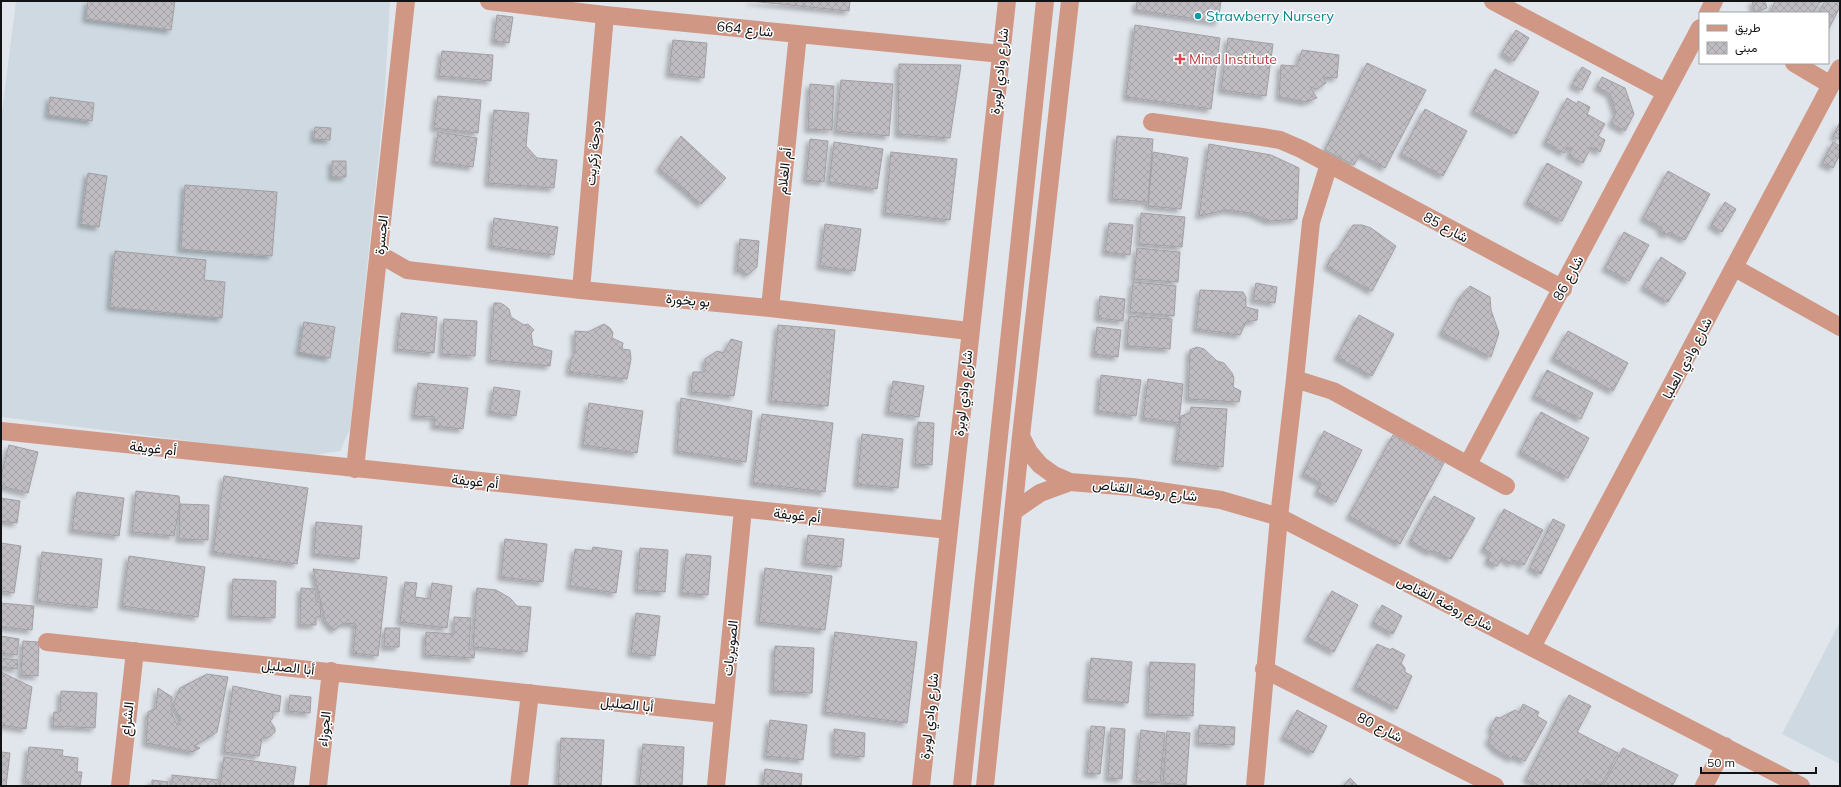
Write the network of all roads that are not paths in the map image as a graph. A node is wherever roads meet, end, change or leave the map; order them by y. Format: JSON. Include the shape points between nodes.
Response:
{"nodes":[{"id":1,"x":488,"y":1,"type":"edge"},
{"id":2,"x":1007,"y":1,"type":"edge"},
{"id":3,"x":1045,"y":1,"type":"edge"},
{"id":4,"x":1070,"y":1,"type":"edge"},
{"id":5,"x":1493,"y":1,"type":"edge"},
{"id":6,"x":1714,"y":1,"type":"edge"},
{"id":7,"x":410,"y":4,"type":"edge"},
{"id":8,"x":1708,"y":12,"type":"edge"},
{"id":9,"x":605,"y":16,"type":"junction"},
{"id":10,"x":1699,"y":30,"type":"edge"},
{"id":11,"x":798,"y":34,"type":"junction"},
{"id":12,"x":1001,"y":54,"type":"junction"},
{"id":13,"x":1796,"y":64,"type":"edge"},
{"id":14,"x":1840,"y":68,"type":"edge"},
{"id":15,"x":1831,"y":85,"type":"junction"},
{"id":16,"x":1665,"y":92,"type":"junction"},
{"id":17,"x":1152,"y":122,"type":"dead end"},
{"id":18,"x":1329,"y":164,"type":"junction"},
{"id":19,"x":379,"y":254,"type":"junction"},
{"id":20,"x":1735,"y":268,"type":"junction"},
{"id":21,"x":407,"y":270,"type":"junction"},
{"id":22,"x":376,"y":282,"type":"junction"},
{"id":23,"x":1563,"y":289,"type":"junction"},
{"id":24,"x":581,"y":290,"type":"junction"},
{"id":25,"x":770,"y":308,"type":"junction"},
{"id":26,"x":1840,"y":327,"type":"edge"},
{"id":27,"x":969,"y":331,"type":"junction"},
{"id":28,"x":1295,"y":379,"type":"junction"},
{"id":29,"x":1,"y":431,"type":"edge"},
{"id":30,"x":1021,"y":436,"type":"junction"},
{"id":31,"x":1468,"y":464,"type":"junction"},
{"id":32,"x":355,"y":469,"type":"junction"},
{"id":33,"x":1070,"y":482,"type":"junction"},
{"id":34,"x":1506,"y":486,"type":"dead end"},
{"id":35,"x":743,"y":509,"type":"junction"},
{"id":36,"x":1014,"y":512,"type":"junction"},
{"id":37,"x":1279,"y":517,"type":"junction"},
{"id":38,"x":949,"y":530,"type":"junction"},
{"id":39,"x":47,"y":642,"type":"dead end"},
{"id":40,"x":1532,"y":648,"type":"junction"},
{"id":41,"x":135,"y":651,"type":"junction"},
{"id":42,"x":1264,"y":669,"type":"junction"},
{"id":43,"x":331,"y":671,"type":"junction"},
{"id":44,"x":530,"y":693,"type":"junction"},
{"id":45,"x":723,"y":714,"type":"junction"},
{"id":46,"x":1725,"y":746,"type":"junction"},
{"id":47,"x":120,"y":786,"type":"edge"},
{"id":48,"x":318,"y":786,"type":"edge"},
{"id":49,"x":519,"y":786,"type":"edge"},
{"id":50,"x":716,"y":786,"type":"edge"},
{"id":51,"x":921,"y":786,"type":"edge"},
{"id":52,"x":962,"y":786,"type":"edge"},
{"id":53,"x":985,"y":786,"type":"edge"},
{"id":54,"x":1255,"y":786,"type":"edge"},
{"id":55,"x":1495,"y":786,"type":"edge"},
{"id":56,"x":1704,"y":786,"type":"edge"},
{"id":57,"x":1801,"y":786,"type":"edge"}],
"edges":[{"from":1,"to":9,"type":"street","name":"شارع 664"},
{"from":2,"to":12,"type":"street","name":"شارع وادي لوبرة"},
{"from":3,"to":52,"type":"street"},
{"from":4,"to":30,"type":"street"},
{"from":5,"to":16,"type":"street"},
{"from":6,"to":8,"type":"street"},
{"from":7,"to":19,"type":"street","name":"الجسرة"},
{"from":9,"to":11,"type":"street","name":"شارع 664"},
{"from":9,"to":24,"type":"street","name":"دوحة زكريت"},
{"from":10,"to":16,"type":"street","name":"شارع 86"},
{"from":11,"to":12,"type":"street","name":"شارع 664"},
{"from":11,"to":25,"type":"street","name":"أم الغلام"},
{"from":12,"to":27,"type":"street","name":"شارع وادي لوبرة"},
{"from":13,"to":15,"type":"street"},
{"from":14,"to":15,"type":"street","name":"شارع وادي العلبا"},
{"from":15,"to":20,"type":"street","name":"شارع وادي العلبا"},
{"from":16,"to":23,"type":"street","name":"شارع 86"},
{"from":17,"to":18,"type":"street","name":"شارع 85","via":[[1280,140]]},
{"from":18,"to":23,"type":"street","name":"شارع 85"},
{"from":18,"to":28,"type":"street","via":[[1311,222]]},
{"from":19,"to":21,"type":"street","name":"بو بخورة"},
{"from":19,"to":22,"type":"street","name":"الجسرة"},
{"from":20,"to":26,"type":"street"},
{"from":20,"to":40,"type":"street","name":"شارع وادي العلبا"},
{"from":21,"to":22,"type":"street","name":"بو بخورة"},
{"from":21,"to":24,"type":"street","name":"بو بخورة"},
{"from":22,"to":32,"type":"street","name":"الجسرة"},
{"from":23,"to":31,"type":"street","name":"شارع 86"},
{"from":24,"to":25,"type":"street","name":"بو بخورة"},
{"from":25,"to":27,"type":"street","name":"بو بخورة"},
{"from":27,"to":38,"type":"street","name":"شارع وادي لوبرة"},
{"from":28,"to":31,"type":"street","via":[[1333,391]]},
{"from":28,"to":37,"type":"street"},
{"from":29,"to":32,"type":"street","name":"أم غويفة"},
{"from":30,"to":33,"type":"street","name":"شارع روضة القناص","via":[[1029,452],[1040,465]]},
{"from":30,"to":36,"type":"street"},
{"from":31,"to":34,"type":"street"},
{"from":32,"to":35,"type":"street","name":"أم غويفة"},
{"from":33,"to":36,"type":"street","name":"شارع روضة القناص","via":[[1040,493]]},
{"from":33,"to":37,"type":"street","name":"شارع روضة القناص","via":[[1139,488],[1221,500]]},
{"from":35,"to":38,"type":"street","name":"أم غويفة"},
{"from":35,"to":45,"type":"street","name":"الصويريات"},
{"from":36,"to":53,"type":"street"},
{"from":37,"to":40,"type":"street","name":"شارع روضة القناص"},
{"from":37,"to":42,"type":"street"},
{"from":38,"to":51,"type":"street","name":"شارع وادي لوبرة"},
{"from":39,"to":41,"type":"street","name":"أبا الصليل"},
{"from":40,"to":46,"type":"street","name":"شارع روضة القناص"},
{"from":41,"to":43,"type":"street","name":"أبا الصليل"},
{"from":41,"to":47,"type":"street","name":"الشراع"},
{"from":42,"to":54,"type":"street"},
{"from":42,"to":55,"type":"street","name":"شارع 80"},
{"from":43,"to":44,"type":"street","name":"أبا الصليل"},
{"from":43,"to":48,"type":"street","name":"الجوزاء"},
{"from":44,"to":45,"type":"street","name":"أبا الصليل"},
{"from":44,"to":49,"type":"street"},
{"from":45,"to":50,"type":"street","name":"الصويريات"},
{"from":46,"to":56,"type":"street"},
{"from":46,"to":57,"type":"street","name":"شارع روضة القناص"}]}
